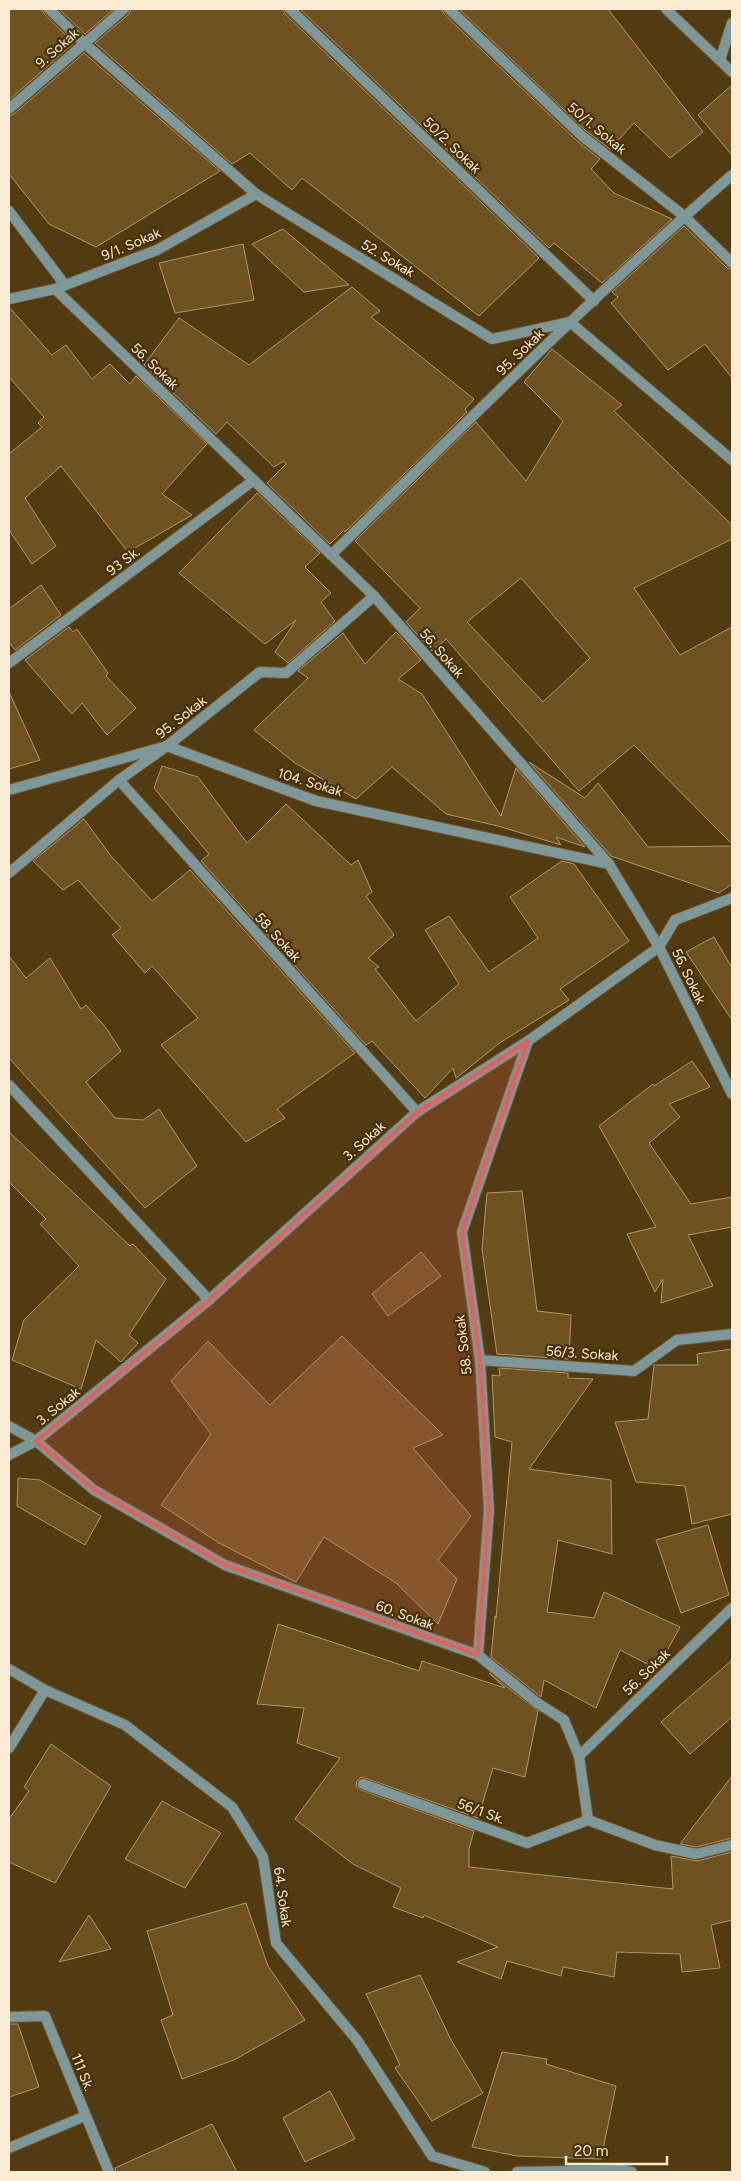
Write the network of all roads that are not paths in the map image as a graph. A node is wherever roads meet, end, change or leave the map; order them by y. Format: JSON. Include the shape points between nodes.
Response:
{"nodes":[{"id":1,"x":48,"y":9,"type":"edge"},
{"id":2,"x":124,"y":9,"type":"edge"},
{"id":3,"x":290,"y":9,"type":"edge"},
{"id":4,"x":449,"y":9,"type":"edge"},
{"id":5,"x":666,"y":9,"type":"edge"},
{"id":6,"x":732,"y":23,"type":"edge"},
{"id":7,"x":84,"y":43,"type":"junction"},
{"id":8,"x":720,"y":60,"type":"junction"},
{"id":9,"x":732,"y":72,"type":"edge"},
{"id":10,"x":9,"y":109,"type":"edge"},
{"id":11,"x":732,"y":175,"type":"edge"},
{"id":12,"x":256,"y":194,"type":"junction"},
{"id":13,"x":9,"y":211,"type":"edge"},
{"id":14,"x":684,"y":216,"type":"junction"},
{"id":15,"x":732,"y":262,"type":"edge"},
{"id":16,"x":60,"y":287,"type":"junction"},
{"id":17,"x":9,"y":299,"type":"edge"},
{"id":18,"x":594,"y":301,"type":"junction"},
{"id":19,"x":570,"y":322,"type":"junction"},
{"id":20,"x":732,"y":460,"type":"edge"},
{"id":21,"x":254,"y":480,"type":"junction"},
{"id":22,"x":331,"y":554,"type":"junction"},
{"id":23,"x":374,"y":596,"type":"junction"},
{"id":24,"x":9,"y":663,"type":"edge"},
{"id":25,"x":167,"y":746,"type":"junction"},
{"id":26,"x":119,"y":780,"type":"junction"},
{"id":27,"x":9,"y":790,"type":"edge"},
{"id":28,"x":609,"y":864,"type":"junction"},
{"id":29,"x":9,"y":873,"type":"edge"},
{"id":30,"x":732,"y":898,"type":"edge"},
{"id":31,"x":659,"y":946,"type":"junction"},
{"id":32,"x":528,"y":1041,"type":"junction"},
{"id":33,"x":9,"y":1085,"type":"edge"},
{"id":34,"x":732,"y":1094,"type":"edge"},
{"id":35,"x":417,"y":1112,"type":"junction"},
{"id":36,"x":209,"y":1300,"type":"junction"},
{"id":37,"x":732,"y":1334,"type":"edge"},
{"id":38,"x":480,"y":1360,"type":"junction"},
{"id":39,"x":9,"y":1426,"type":"edge"},
{"id":40,"x":36,"y":1441,"type":"junction"},
{"id":41,"x":9,"y":1456,"type":"edge"},
{"id":42,"x":732,"y":1608,"type":"edge"},
{"id":43,"x":478,"y":1655,"type":"junction"},
{"id":44,"x":9,"y":1669,"type":"edge"},
{"id":45,"x":45,"y":1690,"type":"junction"},
{"id":46,"x":9,"y":1748,"type":"edge"},
{"id":47,"x":579,"y":1756,"type":"junction"},
{"id":48,"x":364,"y":1784,"type":"dead end"},
{"id":49,"x":588,"y":1820,"type":"junction"},
{"id":50,"x":732,"y":1845,"type":"edge"},
{"id":51,"x":9,"y":2017,"type":"edge"},
{"id":52,"x":85,"y":2116,"type":"junction"},
{"id":53,"x":9,"y":2148,"type":"edge"},
{"id":54,"x":109,"y":2172,"type":"edge"},
{"id":55,"x":485,"y":2172,"type":"edge"},
{"id":56,"x":518,"y":2172,"type":"edge"},
{"id":57,"x":627,"y":2172,"type":"edge"}],
"edges":[{"from":1,"to":7,"type":"street","name":"52. Sokak"},
{"from":2,"to":7,"type":"street","name":"9. Sokak"},
{"from":3,"to":18,"type":"street","name":"50/2. Sokak"},
{"from":4,"to":14,"type":"street","name":"50/1. Sokak","via":[[582,136]]},
{"from":5,"to":8,"type":"street"},
{"from":6,"to":8,"type":"street"},
{"from":7,"to":10,"type":"street","name":"9. Sokak"},
{"from":7,"to":12,"type":"street","name":"52. Sokak"},
{"from":8,"to":9,"type":"street"},
{"from":11,"to":14,"type":"street","name":"95. Sokak"},
{"from":12,"to":16,"type":"street","name":"9/1. Sokak","via":[[157,250]]},
{"from":12,"to":19,"type":"street","name":"52. Sokak","via":[[492,339]]},
{"from":13,"to":16,"type":"street","name":"56. Sokak"},
{"from":14,"to":15,"type":"street","name":"50/1. Sokak"},
{"from":14,"to":18,"type":"street","name":"95. Sokak"},
{"from":16,"to":17,"type":"street","name":"9/1. Sokak"},
{"from":16,"to":21,"type":"street","name":"56. Sokak"},
{"from":18,"to":19,"type":"street","name":"95. Sokak"},
{"from":19,"to":20,"type":"street"},
{"from":19,"to":22,"type":"street","name":"95. Sokak"},
{"from":21,"to":22,"type":"street","name":"56. Sokak"},
{"from":21,"to":24,"type":"street","name":"93 Sk."},
{"from":22,"to":23,"type":"street","name":"56. Sokak"},
{"from":23,"to":25,"type":"street","name":"95. Sokak","via":[[286,673],[260,672]]},
{"from":23,"to":28,"type":"street","name":"56. Sokak"},
{"from":25,"to":26,"type":"street","name":"95. Sokak"},
{"from":25,"to":27,"type":"street"},
{"from":25,"to":28,"type":"street","name":"104. Sokak","via":[[316,801]]},
{"from":26,"to":29,"type":"street","name":"95. Sokak"},
{"from":26,"to":35,"type":"street","name":"58. Sokak"},
{"from":28,"to":31,"type":"street","name":"56. Sokak"},
{"from":30,"to":31,"type":"street","name":"3. Sokak","via":[[675,920]]},
{"from":31,"to":32,"type":"street","name":"3. Sokak"},
{"from":31,"to":34,"type":"street","name":"56. Sokak"},
{"from":32,"to":35,"type":"street","name":"3. Sokak"},
{"from":32,"to":38,"type":"street","name":"58. Sokak","via":[[462,1232]]},
{"from":33,"to":36,"type":"street"},
{"from":35,"to":36,"type":"street","name":"3. Sokak"},
{"from":36,"to":40,"type":"street","name":"3. Sokak"},
{"from":37,"to":38,"type":"street","name":"56/3. Sokak","via":[[677,1340],[634,1371]]},
{"from":38,"to":43,"type":"street","name":"58. Sokak","via":[[490,1510]]},
{"from":39,"to":40,"type":"street","name":"60. Sokak"},
{"from":40,"to":41,"type":"street","name":"3. Sokak"},
{"from":40,"to":43,"type":"street","name":"60. Sokak","via":[[94,1490],[225,1565]]},
{"from":42,"to":47,"type":"street","name":"56. Sokak"},
{"from":43,"to":47,"type":"street","name":"60. Sokak","via":[[536,1702],[564,1720]]},
{"from":44,"to":45,"type":"street","name":"64. Sokak"},
{"from":45,"to":46,"type":"street"},
{"from":45,"to":55,"type":"street","name":"64. Sokak","via":[[125,1725],[232,1807],[264,1857],[276,1943],[357,2040],[432,2156]]},
{"from":47,"to":49,"type":"street","name":"60. Sokak"},
{"from":48,"to":49,"type":"street","name":"56/1 Sk.","via":[[527,1843]]},
{"from":49,"to":50,"type":"street","via":[[655,1845],[696,1854]]},
{"from":51,"to":52,"type":"street","name":"111 Sk.","via":[[45,2016]]},
{"from":52,"to":53,"type":"street"},
{"from":52,"to":54,"type":"street","name":"111 Sk."},
{"from":56,"to":57,"type":"street"}]}
